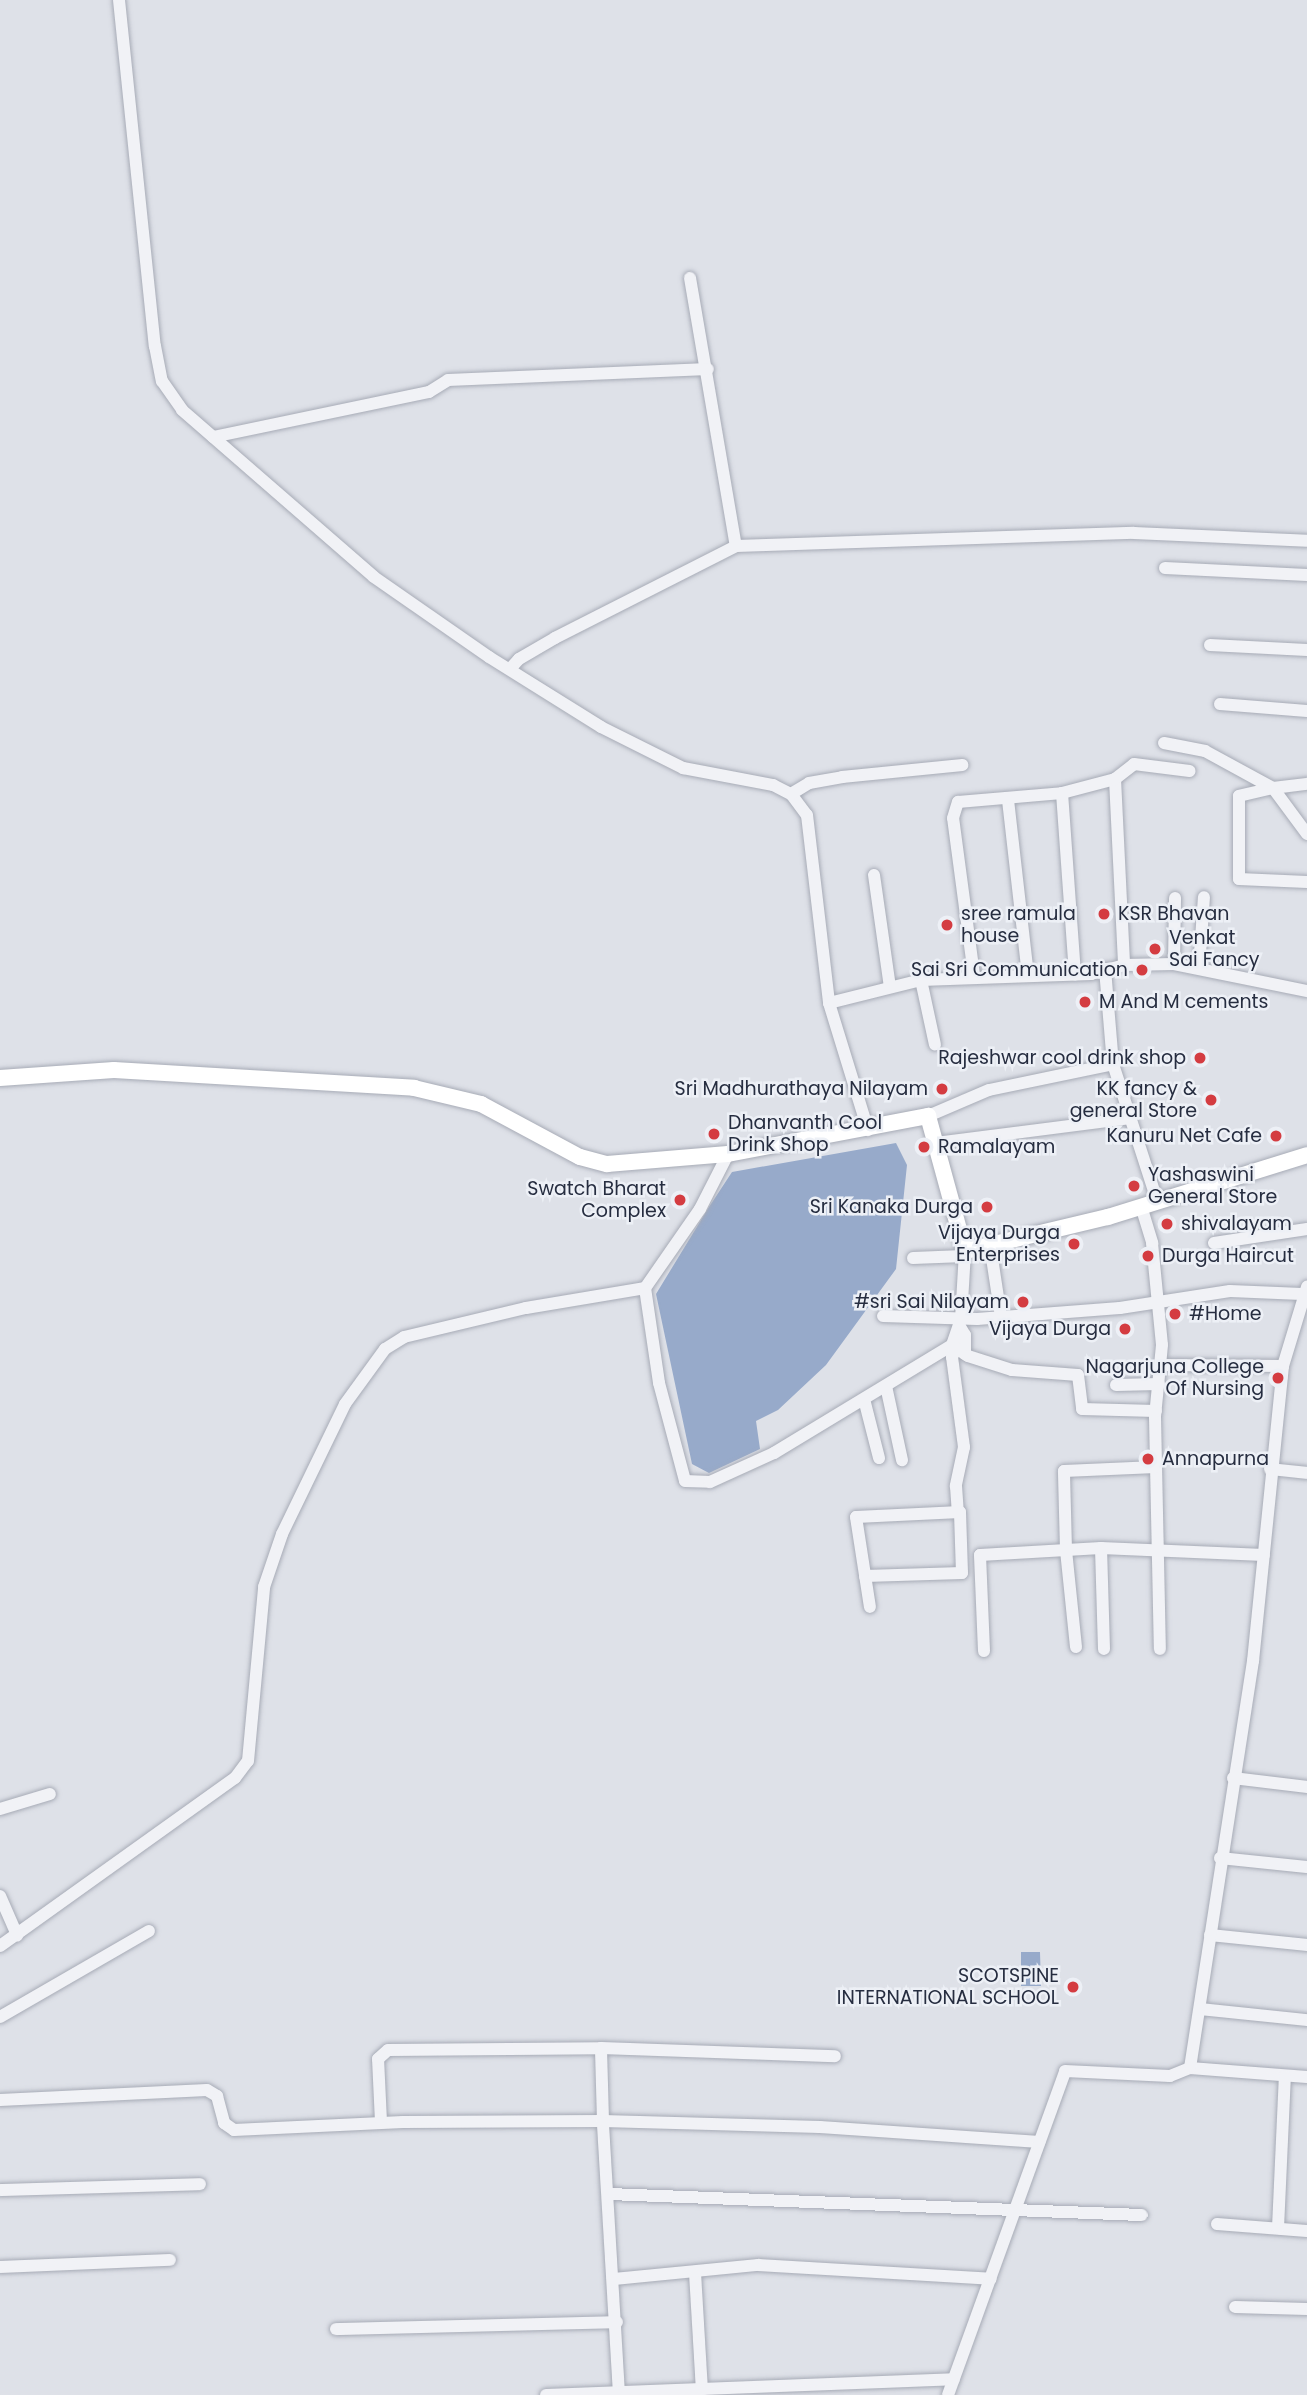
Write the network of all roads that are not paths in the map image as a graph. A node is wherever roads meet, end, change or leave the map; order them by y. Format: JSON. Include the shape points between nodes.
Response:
{"nodes":[{"id":1,"x":119,"y":0,"type":"edge"},
{"id":2,"x":690,"y":278,"type":"dead end"},
{"id":3,"x":708,"y":369,"type":"junction"},
{"id":4,"x":213,"y":437,"type":"junction"},
{"id":5,"x":1307,"y":541,"type":"edge"},
{"id":6,"x":736,"y":546,"type":"junction"},
{"id":7,"x":1165,"y":568,"type":"dead end"},
{"id":8,"x":1307,"y":575,"type":"edge"},
{"id":9,"x":1210,"y":645,"type":"dead end"},
{"id":10,"x":1307,"y":650,"type":"edge"},
{"id":11,"x":510,"y":670,"type":"junction"},
{"id":12,"x":1220,"y":704,"type":"dead end"},
{"id":13,"x":1307,"y":711,"type":"edge"},
{"id":14,"x":1164,"y":743,"type":"dead end"},
{"id":15,"x":962,"y":765,"type":"dead end"},
{"id":16,"x":1189,"y":771,"type":"dead end"},
{"id":17,"x":1115,"y":779,"type":"junction"},
{"id":18,"x":1307,"y":784,"type":"edge"},
{"id":19,"x":1273,"y":788,"type":"junction"},
{"id":20,"x":1062,"y":793,"type":"junction"},
{"id":21,"x":790,"y":794,"type":"junction"},
{"id":22,"x":1008,"y":800,"type":"junction"},
{"id":23,"x":1307,"y":834,"type":"edge"},
{"id":24,"x":874,"y":875,"type":"dead end"},
{"id":25,"x":1307,"y":882,"type":"edge"},
{"id":26,"x":1204,"y":897,"type":"dead end"},
{"id":27,"x":1175,"y":898,"type":"dead end"},
{"id":28,"x":1174,"y":964,"type":"junction"},
{"id":29,"x":1124,"y":965,"type":"junction"},
{"id":30,"x":1199,"y":968,"type":"junction"},
{"id":31,"x":1105,"y":969,"type":"junction"},
{"id":32,"x":974,"y":975,"type":"junction"},
{"id":33,"x":1028,"y":975,"type":"junction"},
{"id":34,"x":1075,"y":975,"type":"junction"},
{"id":35,"x":921,"y":980,"type":"junction"},
{"id":36,"x":890,"y":987,"type":"junction"},
{"id":37,"x":1307,"y":991,"type":"edge"},
{"id":38,"x":829,"y":1003,"type":"junction"},
{"id":39,"x":935,"y":1045,"type":"dead end"},
{"id":40,"x":1113,"y":1064,"type":"junction"},
{"id":41,"x":0,"y":1078,"type":"edge"},
{"id":42,"x":928,"y":1116,"type":"junction"},
{"id":43,"x":1130,"y":1118,"type":"junction"},
{"id":44,"x":868,"y":1130,"type":"junction"},
{"id":45,"x":936,"y":1143,"type":"junction"},
{"id":46,"x":728,"y":1154,"type":"junction"},
{"id":47,"x":1307,"y":1155,"type":"edge"},
{"id":48,"x":1149,"y":1203,"type":"junction"},
{"id":49,"x":1307,"y":1229,"type":"edge"},
{"id":50,"x":1214,"y":1243,"type":"dead end"},
{"id":51,"x":990,"y":1245,"type":"junction"},
{"id":52,"x":965,"y":1254,"type":"junction"},
{"id":53,"x":913,"y":1258,"type":"dead end"},
{"id":54,"x":645,"y":1288,"type":"junction"},
{"id":55,"x":1305,"y":1290,"type":"edge"},
{"id":56,"x":1156,"y":1299,"type":"junction"},
{"id":57,"x":883,"y":1316,"type":"dead end"},
{"id":58,"x":1001,"y":1318,"type":"junction"},
{"id":59,"x":960,"y":1322,"type":"junction"},
{"id":60,"x":958,"y":1349,"type":"junction"},
{"id":61,"x":1160,"y":1366,"type":"junction"},
{"id":62,"x":1283,"y":1366,"type":"junction"},
{"id":63,"x":1159,"y":1384,"type":"junction"},
{"id":64,"x":1116,"y":1385,"type":"dead end"},
{"id":65,"x":886,"y":1387,"type":"junction"},
{"id":66,"x":864,"y":1399,"type":"junction"},
{"id":67,"x":1156,"y":1411,"type":"junction"},
{"id":68,"x":879,"y":1458,"type":"dead end"},
{"id":69,"x":902,"y":1460,"type":"dead end"},
{"id":70,"x":1156,"y":1467,"type":"junction"},
{"id":71,"x":1270,"y":1469,"type":"junction"},
{"id":72,"x":1307,"y":1473,"type":"edge"},
{"id":73,"x":958,"y":1512,"type":"junction"},
{"id":74,"x":1101,"y":1548,"type":"junction"},
{"id":75,"x":1066,"y":1550,"type":"junction"},
{"id":76,"x":1159,"y":1550,"type":"junction"},
{"id":77,"x":980,"y":1555,"type":"junction"},
{"id":78,"x":1264,"y":1555,"type":"junction"},
{"id":79,"x":962,"y":1556,"type":"junction"},
{"id":80,"x":865,"y":1576,"type":"junction"},
{"id":81,"x":870,"y":1607,"type":"dead end"},
{"id":82,"x":1076,"y":1647,"type":"dead end"},
{"id":83,"x":1104,"y":1649,"type":"dead end"},
{"id":84,"x":1160,"y":1649,"type":"dead end"},
{"id":85,"x":984,"y":1651,"type":"dead end"},
{"id":86,"x":1233,"y":1778,"type":"junction"},
{"id":87,"x":1307,"y":1787,"type":"edge"},
{"id":88,"x":50,"y":1794,"type":"dead end"},
{"id":89,"x":0,"y":1809,"type":"edge"},
{"id":90,"x":1220,"y":1857,"type":"junction"},
{"id":91,"x":1307,"y":1867,"type":"edge"},
{"id":92,"x":0,"y":1896,"type":"edge"},
{"id":93,"x":149,"y":1931,"type":"dead end"},
{"id":94,"x":17,"y":1935,"type":"junction"},
{"id":95,"x":1210,"y":1935,"type":"junction"},
{"id":96,"x":1307,"y":1945,"type":"edge"},
{"id":97,"x":0,"y":1946,"type":"edge"},
{"id":98,"x":1200,"y":2009,"type":"junction"},
{"id":99,"x":0,"y":2017,"type":"edge"},
{"id":100,"x":1307,"y":2020,"type":"edge"},
{"id":101,"x":601,"y":2048,"type":"junction"},
{"id":102,"x":835,"y":2056,"type":"dead end"},
{"id":103,"x":1190,"y":2068,"type":"junction"},
{"id":104,"x":1285,"y":2076,"type":"junction"},
{"id":105,"x":1307,"y":2077,"type":"edge"},
{"id":106,"x":0,"y":2100,"type":"edge"},
{"id":107,"x":603,"y":2121,"type":"junction"},
{"id":108,"x":380,"y":2122,"type":"junction"},
{"id":109,"x":1039,"y":2142,"type":"junction"},
{"id":110,"x":200,"y":2184,"type":"dead end"},
{"id":111,"x":0,"y":2190,"type":"edge"},
{"id":112,"x":609,"y":2194,"type":"junction"},
{"id":113,"x":1017,"y":2213,"type":"junction"},
{"id":114,"x":1142,"y":2215,"type":"dead end"},
{"id":115,"x":1217,"y":2224,"type":"dead end"},
{"id":116,"x":1278,"y":2228,"type":"junction"},
{"id":117,"x":1307,"y":2231,"type":"edge"},
{"id":118,"x":170,"y":2260,"type":"dead end"},
{"id":119,"x":0,"y":2267,"type":"edge"},
{"id":120,"x":695,"y":2273,"type":"junction"},
{"id":121,"x":614,"y":2279,"type":"junction"},
{"id":122,"x":991,"y":2279,"type":"junction"},
{"id":123,"x":1236,"y":2307,"type":"dead end"},
{"id":124,"x":1307,"y":2309,"type":"edge"},
{"id":125,"x":617,"y":2322,"type":"junction"},
{"id":126,"x":336,"y":2329,"type":"dead end"},
{"id":127,"x":954,"y":2379,"type":"junction"},
{"id":128,"x":702,"y":2390,"type":"junction"},
{"id":129,"x":619,"y":2393,"type":"edge"},
{"id":130,"x":546,"y":2395,"type":"edge"},
{"id":131,"x":948,"y":2395,"type":"edge"}],
"edges":[{"from":1,"to":4,"type":"street","via":[[162,381],[182,410]]},
{"from":2,"to":3,"type":"street"},
{"from":3,"to":4,"type":"street","via":[[447,380],[429,392]]},
{"from":3,"to":6,"type":"street"},
{"from":4,"to":11,"type":"street","via":[[374,577]]},
{"from":5,"to":6,"type":"street","via":[[1134,533]]},
{"from":6,"to":11,"type":"street","via":[[555,638],[519,659]]},
{"from":7,"to":8,"type":"street"},
{"from":9,"to":10,"type":"street"},
{"from":11,"to":21,"type":"street","via":[[601,727],[683,768],[774,785]]},
{"from":12,"to":13,"type":"street"},
{"from":14,"to":19,"type":"street","via":[[1205,751]]},
{"from":15,"to":21,"type":"street","via":[[842,777],[809,783]]},
{"from":16,"to":17,"type":"street","via":[[1134,764]]},
{"from":17,"to":20,"type":"street"},
{"from":17,"to":29,"type":"street"},
{"from":18,"to":19,"type":"street"},
{"from":19,"to":23,"type":"street"},
{"from":19,"to":25,"type":"street","via":[[1239,796],[1237,875],[1243,881]]},
{"from":20,"to":22,"type":"street"},
{"from":20,"to":34,"type":"street"},
{"from":21,"to":38,"type":"street","via":[[807,815]]},
{"from":22,"to":32,"type":"street","via":[[958,802],[954,808]]},
{"from":22,"to":33,"type":"street"},
{"from":24,"to":36,"type":"street"},
{"from":26,"to":30,"type":"street"},
{"from":27,"to":28,"type":"street"},
{"from":28,"to":29,"type":"street"},
{"from":28,"to":30,"type":"street"},
{"from":29,"to":31,"type":"street"},
{"from":30,"to":37,"type":"street"},
{"from":31,"to":34,"type":"street"},
{"from":31,"to":40,"type":"street"},
{"from":32,"to":33,"type":"street"},
{"from":32,"to":35,"type":"street"},
{"from":33,"to":34,"type":"street"},
{"from":35,"to":36,"type":"street"},
{"from":35,"to":39,"type":"street"},
{"from":36,"to":38,"type":"street"},
{"from":38,"to":44,"type":"street"},
{"from":40,"to":42,"type":"street","via":[[989,1090]]},
{"from":40,"to":43,"type":"street"},
{"from":41,"to":46,"type":"main road","via":[[127,1071],[414,1088],[481,1104],[580,1157],[607,1164]]},
{"from":42,"to":44,"type":"main road"},
{"from":42,"to":45,"type":"main road"},
{"from":43,"to":45,"type":"street"},
{"from":43,"to":48,"type":"street"},
{"from":44,"to":46,"type":"main road"},
{"from":45,"to":52,"type":"main road"},
{"from":46,"to":54,"type":"street","via":[[700,1209]]},
{"from":47,"to":48,"type":"main road"},
{"from":48,"to":51,"type":"main road"},
{"from":48,"to":56,"type":"street"},
{"from":49,"to":50,"type":"street"},
{"from":51,"to":52,"type":"main road"},
{"from":51,"to":58,"type":"street"},
{"from":52,"to":53,"type":"street"},
{"from":52,"to":59,"type":"street"},
{"from":54,"to":66,"type":"street","via":[[659,1383],[685,1481],[710,1482],[774,1453]]},
{"from":54,"to":94,"type":"street","via":[[513,1311],[404,1337],[385,1349],[345,1404],[282,1534],[264,1587],[248,1761],[234,1778]]},
{"from":55,"to":56,"type":"street","via":[[1230,1291]]},
{"from":55,"to":62,"type":"street"},
{"from":56,"to":58,"type":"street","via":[[1120,1308]]},
{"from":56,"to":61,"type":"street"},
{"from":57,"to":59,"type":"street"},
{"from":58,"to":59,"type":"street"},
{"from":59,"to":60,"type":"street"},
{"from":60,"to":65,"type":"street"},
{"from":60,"to":67,"type":"street","via":[[1012,1370],[1078,1375],[1082,1409]]},
{"from":60,"to":73,"type":"street","via":[[952,1357],[964,1447],[956,1486]]},
{"from":61,"to":62,"type":"street"},
{"from":61,"to":63,"type":"street"},
{"from":62,"to":71,"type":"street"},
{"from":63,"to":64,"type":"street"},
{"from":63,"to":67,"type":"street"},
{"from":65,"to":66,"type":"street"},
{"from":65,"to":69,"type":"street"},
{"from":66,"to":68,"type":"street"},
{"from":67,"to":70,"type":"street"},
{"from":70,"to":75,"type":"street","via":[[1064,1471]]},
{"from":70,"to":76,"type":"street"},
{"from":71,"to":72,"type":"street"},
{"from":71,"to":78,"type":"street"},
{"from":73,"to":79,"type":"street"},
{"from":73,"to":80,"type":"street","via":[[856,1517]]},
{"from":74,"to":75,"type":"street"},
{"from":74,"to":76,"type":"street"},
{"from":74,"to":83,"type":"street"},
{"from":75,"to":77,"type":"street"},
{"from":75,"to":82,"type":"street"},
{"from":76,"to":78,"type":"street"},
{"from":76,"to":84,"type":"street"},
{"from":77,"to":79,"type":"street"},
{"from":77,"to":85,"type":"street"},
{"from":78,"to":86,"type":"street"},
{"from":79,"to":80,"type":"street","via":[[962,1573]]},
{"from":80,"to":81,"type":"street"},
{"from":86,"to":87,"type":"street"},
{"from":86,"to":90,"type":"street"},
{"from":88,"to":89,"type":"street"},
{"from":90,"to":91,"type":"street"},
{"from":90,"to":95,"type":"street"},
{"from":92,"to":94,"type":"street"},
{"from":93,"to":99,"type":"street"},
{"from":94,"to":97,"type":"street"},
{"from":95,"to":96,"type":"street"},
{"from":95,"to":98,"type":"street"},
{"from":98,"to":100,"type":"street"},
{"from":98,"to":103,"type":"street"},
{"from":101,"to":102,"type":"street"},
{"from":101,"to":107,"type":"street"},
{"from":101,"to":108,"type":"street","via":[[384,2052],[377,2059]]},
{"from":103,"to":104,"type":"street"},
{"from":103,"to":109,"type":"street","via":[[1170,2076],[1065,2071]]},
{"from":104,"to":105,"type":"street"},
{"from":104,"to":116,"type":"street"},
{"from":106,"to":108,"type":"street","via":[[207,2090],[217,2096],[224,2123],[234,2130]]},
{"from":107,"to":108,"type":"street"},
{"from":107,"to":109,"type":"street","via":[[820,2127]]},
{"from":107,"to":112,"type":"street"},
{"from":109,"to":113,"type":"street"},
{"from":110,"to":111,"type":"street"},
{"from":112,"to":113,"type":"street","via":[[849,2201]]},
{"from":112,"to":121,"type":"street"},
{"from":113,"to":114,"type":"street"},
{"from":113,"to":122,"type":"street"},
{"from":115,"to":116,"type":"street"},
{"from":116,"to":117,"type":"street"},
{"from":118,"to":119,"type":"street"},
{"from":120,"to":121,"type":"street"},
{"from":120,"to":122,"type":"street","via":[[758,2265]]},
{"from":120,"to":128,"type":"street"},
{"from":121,"to":125,"type":"street"},
{"from":122,"to":127,"type":"street"},
{"from":123,"to":124,"type":"street"},
{"from":125,"to":126,"type":"street"},
{"from":125,"to":129,"type":"street"},
{"from":127,"to":128,"type":"street"},
{"from":127,"to":131,"type":"street"},
{"from":128,"to":129,"type":"street"},
{"from":129,"to":130,"type":"street"}]}
